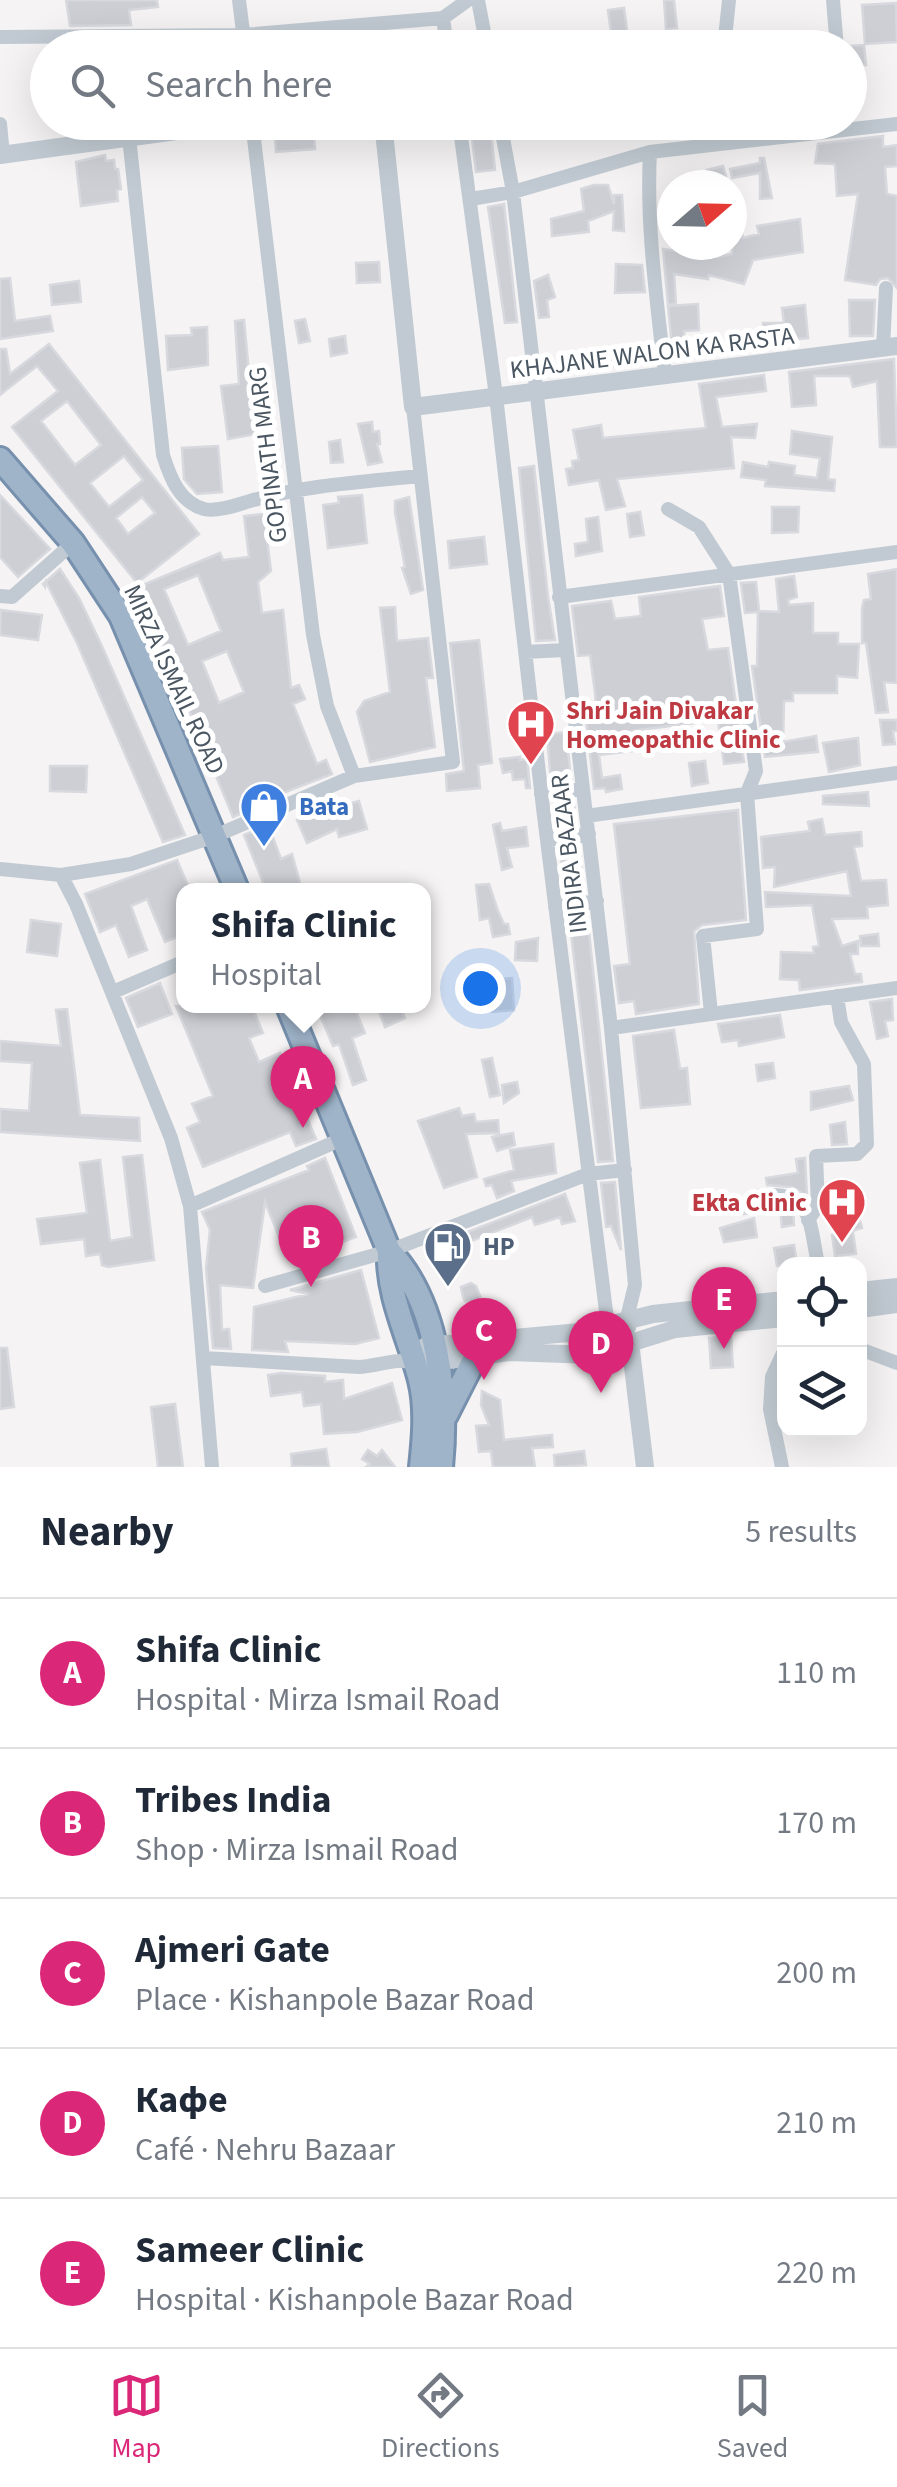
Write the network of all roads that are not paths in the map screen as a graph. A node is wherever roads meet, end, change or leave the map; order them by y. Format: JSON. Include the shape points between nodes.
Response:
{"nodes":[{"id":1,"x":239,"y":0,"type":"edge"},
{"id":2,"x":468,"y":0,"type":"edge"},
{"id":3,"x":478,"y":0,"type":"edge"},
{"id":4,"x":728,"y":0,"type":"edge"},
{"id":5,"x":834,"y":0,"type":"edge"},
{"id":6,"x":443,"y":18,"type":"junction"},
{"id":7,"x":243,"y":30,"type":"edge"},
{"id":8,"x":339,"y":30,"type":"edge"},
{"id":9,"x":445,"y":30,"type":"edge"},
{"id":10,"x":484,"y":30,"type":"edge"},
{"id":11,"x":726,"y":30,"type":"edge"},
{"id":12,"x":836,"y":30,"type":"edge"},
{"id":13,"x":0,"y":37,"type":"edge"},
{"id":14,"x":30,"y":37,"type":"edge"},
{"id":15,"x":0,"y":124,"type":"edge"},
{"id":16,"x":897,"y":124,"type":"edge"},
{"id":17,"x":867,"y":125,"type":"edge"},
{"id":18,"x":107,"y":140,"type":"edge"},
{"id":19,"x":128,"y":140,"type":"edge"},
{"id":20,"x":254,"y":140,"type":"edge"},
{"id":21,"x":385,"y":140,"type":"edge"},
{"id":22,"x":462,"y":140,"type":"edge"},
{"id":23,"x":503,"y":140,"type":"edge"},
{"id":24,"x":720,"y":140,"type":"edge"},
{"id":25,"x":748,"y":140,"type":"edge"},
{"id":26,"x":720,"y":144,"type":"junction"},
{"id":27,"x":650,"y":152,"type":"junction"},
{"id":28,"x":1,"y":155,"type":"edge"},
{"id":29,"x":513,"y":192,"type":"junction"},
{"id":30,"x":470,"y":199,"type":"junction"},
{"id":31,"x":886,"y":288,"type":"dead end"},
{"id":32,"x":890,"y":347,"type":"edge"},
{"id":33,"x":666,"y":375,"type":"junction"},
{"id":34,"x":535,"y":392,"type":"junction"},
{"id":35,"x":496,"y":396,"type":"junction"},
{"id":36,"x":413,"y":407,"type":"junction"},
{"id":37,"x":0,"y":459,"type":"edge"},
{"id":38,"x":420,"y":476,"type":"junction"},
{"id":39,"x":293,"y":488,"type":"junction"},
{"id":40,"x":668,"y":509,"type":"dead end"},
{"id":41,"x":73,"y":543,"type":"junction"},
{"id":42,"x":897,"y":552,"type":"edge"},
{"id":43,"x":729,"y":574,"type":"junction"},
{"id":44,"x":0,"y":596,"type":"edge"},
{"id":45,"x":559,"y":597,"type":"junction"},
{"id":46,"x":566,"y":650,"type":"junction"},
{"id":47,"x":525,"y":652,"type":"junction"},
{"id":48,"x":897,"y":773,"type":"edge"},
{"id":49,"x":354,"y":776,"type":"junction"},
{"id":50,"x":583,"y":789,"type":"junction"},
{"id":51,"x":541,"y":794,"type":"junction"},
{"id":52,"x":747,"y":794,"type":"junction"},
{"id":53,"x":586,"y":816,"type":"junction"},
{"id":54,"x":588,"y":834,"type":"junction"},
{"id":55,"x":215,"y":836,"type":"junction"},
{"id":56,"x":547,"y":840,"type":"junction"},
{"id":57,"x":0,"y":869,"type":"edge"},
{"id":58,"x":61,"y":875,"type":"junction"},
{"id":59,"x":235,"y":883,"type":"edge"},
{"id":60,"x":597,"y":900,"type":"junction"},
{"id":61,"x":555,"y":906,"type":"junction"},
{"id":62,"x":176,"y":965,"type":"edge"},
{"id":63,"x":897,"y":988,"type":"edge"},
{"id":64,"x":113,"y":992,"type":"junction"},
{"id":65,"x":837,"y":996,"type":"junction"},
{"id":66,"x":291,"y":1013,"type":"edge"},
{"id":67,"x":711,"y":1013,"type":"junction"},
{"id":68,"x":611,"y":1028,"type":"junction"},
{"id":69,"x":344,"y":1138,"type":"junction"},
{"id":70,"x":625,"y":1170,"type":"junction"},
{"id":71,"x":588,"y":1174,"type":"junction"},
{"id":72,"x":758,"y":1196,"type":"dead end"},
{"id":73,"x":190,"y":1206,"type":"junction"},
{"id":74,"x":808,"y":1220,"type":"junction"},
{"id":75,"x":389,"y":1251,"type":"junction"},
{"id":76,"x":816,"y":1257,"type":"edge"},
{"id":77,"x":264,"y":1286,"type":"dead end"},
{"id":78,"x":897,"y":1287,"type":"edge"},
{"id":79,"x":867,"y":1290,"type":"edge"},
{"id":80,"x":777,"y":1301,"type":"edge"},
{"id":81,"x":897,"y":1304,"type":"edge"},
{"id":82,"x":867,"y":1308,"type":"edge"},
{"id":83,"x":628,"y":1320,"type":"junction"},
{"id":84,"x":777,"y":1320,"type":"edge"},
{"id":85,"x":608,"y":1328,"type":"junction"},
{"id":86,"x":630,"y":1342,"type":"junction"},
{"id":87,"x":867,"y":1351,"type":"edge"},
{"id":88,"x":611,"y":1352,"type":"junction"},
{"id":89,"x":421,"y":1356,"type":"junction"},
{"id":90,"x":476,"y":1356,"type":"junction"},
{"id":91,"x":203,"y":1358,"type":"junction"},
{"id":92,"x":897,"y":1362,"type":"edge"},
{"id":93,"x":777,"y":1366,"type":"edge"},
{"id":94,"x":444,"y":1423,"type":"junction"},
{"id":95,"x":422,"y":1455,"type":"edge"},
{"id":96,"x":212,"y":1467,"type":"edge"},
{"id":97,"x":402,"y":1467,"type":"edge"},
{"id":98,"x":442,"y":1467,"type":"edge"},
{"id":99,"x":645,"y":1467,"type":"edge"},
{"id":100,"x":782,"y":1467,"type":"edge"}],
"edges":[{"from":1,"to":7,"type":"street"},
{"from":2,"to":6,"type":"street"},
{"from":3,"to":10,"type":"street"},
{"from":4,"to":11,"type":"street"},
{"from":5,"to":12,"type":"street"},
{"from":6,"to":8,"type":"street"},
{"from":6,"to":9,"type":"street"},
{"from":13,"to":14,"type":"street"},
{"from":15,"to":28,"type":"street"},
{"from":16,"to":17,"type":"street"},
{"from":18,"to":28,"type":"street"},
{"from":19,"to":39,"type":"street","via":[[163,455],[173,483],[206,510]]},
{"from":20,"to":39,"type":"street","name":"GOPINATH MARG"},
{"from":21,"to":36,"type":"street"},
{"from":22,"to":30,"type":"street"},
{"from":23,"to":29,"type":"street","name":"INDIRA BAZAAR"},
{"from":24,"to":26,"type":"street"},
{"from":25,"to":26,"type":"street"},
{"from":26,"to":27,"type":"street"},
{"from":27,"to":29,"type":"street"},
{"from":27,"to":33,"type":"street"},
{"from":29,"to":30,"type":"street"},
{"from":29,"to":34,"type":"street","name":"INDIRA BAZAAR"},
{"from":30,"to":35,"type":"street"},
{"from":31,"to":32,"type":"street"},
{"from":32,"to":33,"type":"street","name":"KHAJANE WALON KA RASTA"},
{"from":33,"to":34,"type":"street","name":"KHAJANE WALON KA RASTA"},
{"from":34,"to":35,"type":"street","name":"KHAJANE WALON KA RASTA"},
{"from":34,"to":45,"type":"street","name":"INDIRA BAZAAR"},
{"from":35,"to":36,"type":"street","name":"KHAJANE WALON KA RASTA"},
{"from":35,"to":47,"type":"street"},
{"from":36,"to":38,"type":"street"},
{"from":37,"to":41,"type":"highway","name":"MIRZA ISMAIL ROAD"},
{"from":38,"to":39,"type":"street"},
{"from":38,"to":49,"type":"street","via":[[453,762]]},
{"from":39,"to":49,"type":"street","name":"GOPINATH MARG","via":[[327,706]]},
{"from":40,"to":43,"type":"street","via":[[699,527]]},
{"from":41,"to":44,"type":"street","via":[[12,597]]},
{"from":41,"to":55,"type":"highway","name":"MIRZA ISMAIL ROAD","via":[[121,616]]},
{"from":42,"to":43,"type":"street"},
{"from":43,"to":45,"type":"street"},
{"from":43,"to":52,"type":"street","via":[[756,771]]},
{"from":45,"to":46,"type":"street","name":"INDIRA BAZAAR"},
{"from":46,"to":47,"type":"street"},
{"from":46,"to":50,"type":"street","name":"INDIRA BAZAAR"},
{"from":47,"to":51,"type":"street"},
{"from":48,"to":52,"type":"street"},
{"from":49,"to":55,"type":"street"},
{"from":50,"to":51,"type":"street"},
{"from":50,"to":53,"type":"street","name":"INDIRA BAZAAR"},
{"from":51,"to":56,"type":"street"},
{"from":52,"to":53,"type":"street"},
{"from":52,"to":67,"type":"street","via":[[756,929],[703,936]]},
{"from":53,"to":54,"type":"street","name":"INDIRA BAZAAR"},
{"from":54,"to":56,"type":"street"},
{"from":54,"to":60,"type":"street","name":"INDIRA BAZAAR"},
{"from":55,"to":58,"type":"street","via":[[131,864]]},
{"from":55,"to":59,"type":"highway","name":"MIRZA ISMAIL ROAD"},
{"from":56,"to":61,"type":"street"},
{"from":57,"to":58,"type":"street"},
{"from":58,"to":64,"type":"street"},
{"from":60,"to":61,"type":"street"},
{"from":60,"to":68,"type":"street","name":"INDIRA BAZAAR"},
{"from":61,"to":71,"type":"street"},
{"from":62,"to":64,"type":"street"},
{"from":63,"to":65,"type":"street"},
{"from":64,"to":73,"type":"street","via":[[171,1138]]},
{"from":65,"to":67,"type":"street"},
{"from":65,"to":74,"type":"street","via":[[841,1022],[864,1064],[867,1144],[857,1154],[816,1156],[818,1206]]},
{"from":66,"to":69,"type":"highway"},
{"from":67,"to":68,"type":"street"},
{"from":68,"to":70,"type":"street","name":"INDIRA BAZAAR"},
{"from":69,"to":73,"type":"street"},
{"from":69,"to":75,"type":"highway"},
{"from":70,"to":71,"type":"street"},
{"from":70,"to":83,"type":"street","name":"INDIRA BAZAAR","via":[[635,1286]]},
{"from":71,"to":75,"type":"street"},
{"from":71,"to":85,"type":"street"},
{"from":72,"to":74,"type":"street","via":[[791,1195]]},
{"from":73,"to":91,"type":"street"},
{"from":74,"to":76,"type":"street"},
{"from":75,"to":77,"type":"street"},
{"from":75,"to":89,"type":"highway","via":[[408,1271]]},
{"from":78,"to":79,"type":"street"},
{"from":80,"to":83,"type":"street"},
{"from":81,"to":82,"type":"street"},
{"from":83,"to":85,"type":"street"},
{"from":83,"to":86,"type":"street","name":"INDIRA BAZAAR"},
{"from":84,"to":86,"type":"street","via":[[674,1329]]},
{"from":85,"to":88,"type":"street"},
{"from":85,"to":89,"type":"street"},
{"from":86,"to":88,"type":"street"},
{"from":86,"to":99,"type":"street"},
{"from":87,"to":92,"type":"street"},
{"from":88,"to":90,"type":"street"},
{"from":89,"to":90,"type":"street"},
{"from":89,"to":91,"type":"street","via":[[359,1367]]},
{"from":89,"to":94,"type":"highway"},
{"from":89,"to":95,"type":"highway"},
{"from":90,"to":94,"type":"highway"},
{"from":91,"to":96,"type":"street"},
{"from":93,"to":100,"type":"street","via":[[770,1409]]},
{"from":94,"to":98,"type":"highway"},
{"from":95,"to":97,"type":"highway"}]}
